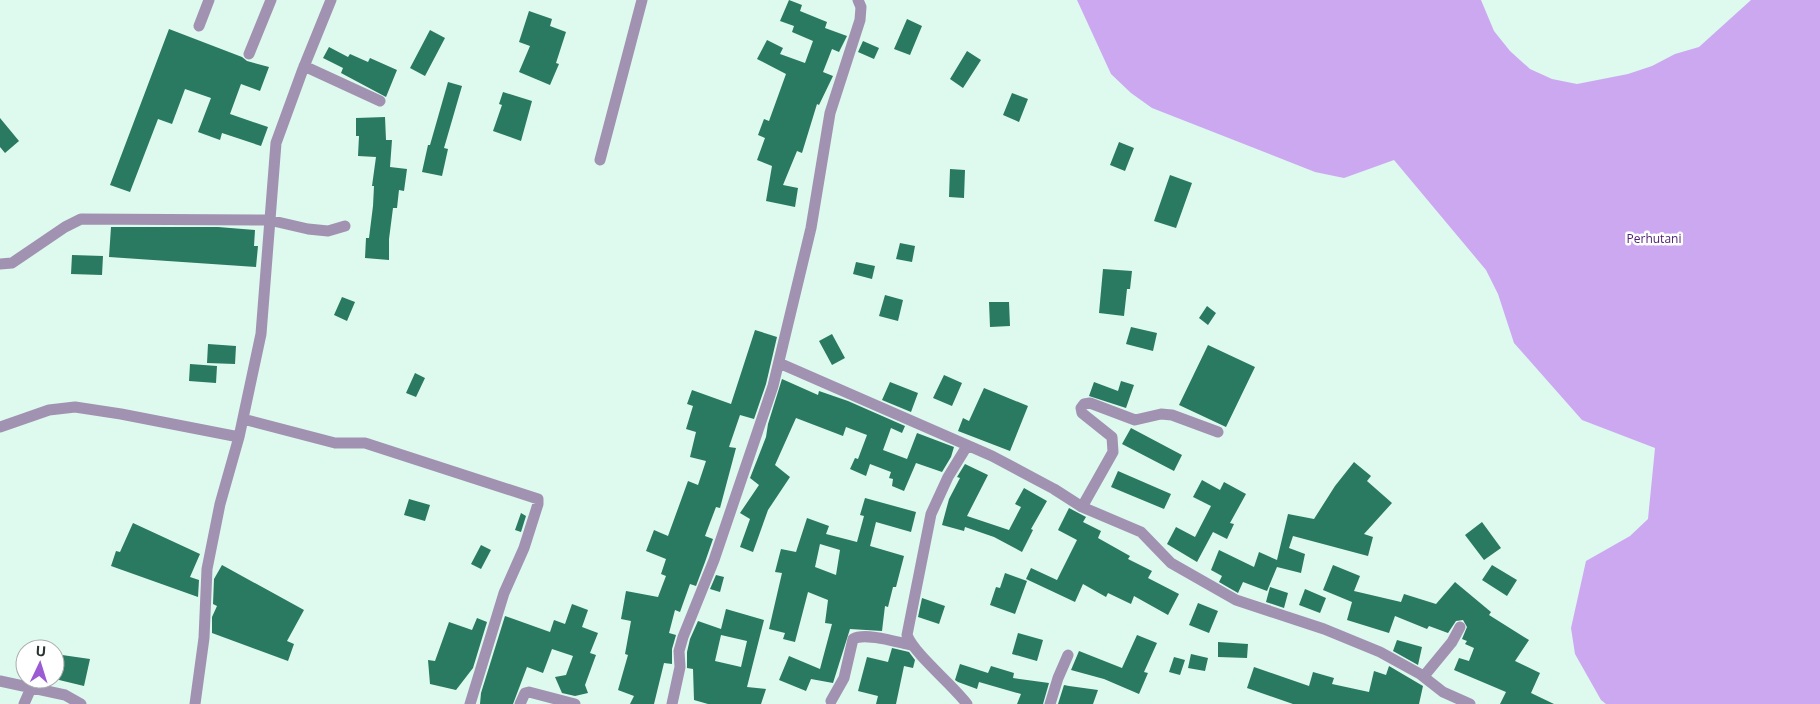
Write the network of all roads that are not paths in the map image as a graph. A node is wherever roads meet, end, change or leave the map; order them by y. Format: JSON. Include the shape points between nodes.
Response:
{"nodes":[{"id":1,"x":209,"y":0,"type":"edge"},
{"id":2,"x":271,"y":0,"type":"edge"},
{"id":3,"x":332,"y":0,"type":"edge"},
{"id":4,"x":642,"y":0,"type":"edge"},
{"id":5,"x":863,"y":2,"type":"edge"},
{"id":6,"x":199,"y":26,"type":"dead end"},
{"id":7,"x":249,"y":54,"type":"dead end"},
{"id":8,"x":304,"y":66,"type":"junction"},
{"id":9,"x":380,"y":101,"type":"dead end"},
{"id":10,"x":600,"y":160,"type":"dead end"},
{"id":11,"x":269,"y":220,"type":"junction"},
{"id":12,"x":345,"y":226,"type":"dead end"},
{"id":13,"x":0,"y":264,"type":"edge"},
{"id":14,"x":778,"y":363,"type":"junction"},
{"id":15,"x":243,"y":420,"type":"junction"},
{"id":16,"x":0,"y":427,"type":"edge"},
{"id":17,"x":1218,"y":432,"type":"dead end"},
{"id":18,"x":239,"y":437,"type":"junction"},
{"id":19,"x":967,"y":446,"type":"junction"},
{"id":20,"x":1082,"y":507,"type":"junction"},
{"id":21,"x":1460,"y":627,"type":"dead end"},
{"id":22,"x":911,"y":645,"type":"junction"},
{"id":23,"x":1068,"y":655,"type":"dead end"},
{"id":24,"x":1424,"y":676,"type":"junction"},
{"id":25,"x":0,"y":682,"type":"edge"},
{"id":26,"x":15,"y":685,"type":"edge"},
{"id":27,"x":31,"y":689,"type":"edge"},
{"id":28,"x":35,"y":689,"type":"edge"},
{"id":29,"x":831,"y":701,"type":"dead end"},
{"id":30,"x":24,"y":704,"type":"edge"},
{"id":31,"x":81,"y":704,"type":"edge"},
{"id":32,"x":195,"y":704,"type":"edge"},
{"id":33,"x":470,"y":704,"type":"edge"},
{"id":34,"x":520,"y":704,"type":"edge"},
{"id":35,"x":575,"y":704,"type":"edge"},
{"id":36,"x":672,"y":704,"type":"edge"},
{"id":37,"x":967,"y":704,"type":"edge"},
{"id":38,"x":1050,"y":704,"type":"edge"},
{"id":39,"x":1470,"y":704,"type":"edge"}],
"edges":[{"from":1,"to":6,"type":"street"},
{"from":2,"to":7,"type":"street"},
{"from":3,"to":8,"type":"street"},
{"from":4,"to":10,"type":"street"},
{"from":5,"to":14,"type":"street","via":[[830,113],[811,228]]},
{"from":8,"to":9,"type":"street"},
{"from":8,"to":11,"type":"street","via":[[276,143]]},
{"from":11,"to":12,"type":"street","via":[[328,231]]},
{"from":11,"to":13,"type":"street","via":[[81,219],[12,263]]},
{"from":11,"to":15,"type":"street","via":[[261,334]]},
{"from":14,"to":19,"type":"street"},
{"from":14,"to":36,"type":"street","via":[[714,560],[683,636]]},
{"from":15,"to":18,"type":"street"},
{"from":15,"to":33,"type":"street","via":[[330,442],[365,443],[538,500],[526,543],[504,593]]},
{"from":16,"to":18,"type":"street","via":[[49,410],[75,407]]},
{"from":17,"to":20,"type":"street","via":[[1172,415],[1161,414],[1136,420],[1090,403],[1084,404],[1082,413],[1112,438],[1113,452]]},
{"from":18,"to":32,"type":"street","via":[[220,504],[207,569],[204,638]]},
{"from":19,"to":20,"type":"street","via":[[1054,489]]},
{"from":19,"to":22,"type":"street","via":[[931,514],[907,625]]},
{"from":20,"to":24,"type":"street","via":[[1141,532],[1171,563],[1236,600],[1324,629],[1380,652]]},
{"from":21,"to":24,"type":"street"},
{"from":22,"to":29,"type":"street","via":[[857,636],[853,639],[844,678]]},
{"from":22,"to":37,"type":"street"},
{"from":23,"to":38,"type":"street"},
{"from":24,"to":39,"type":"street","via":[[1432,686]]},
{"from":25,"to":26,"type":"street"},
{"from":27,"to":30,"type":"street"},
{"from":28,"to":31,"type":"street","via":[[65,696]]},
{"from":34,"to":35,"type":"street","via":[[525,693],[529,692]]}]}
